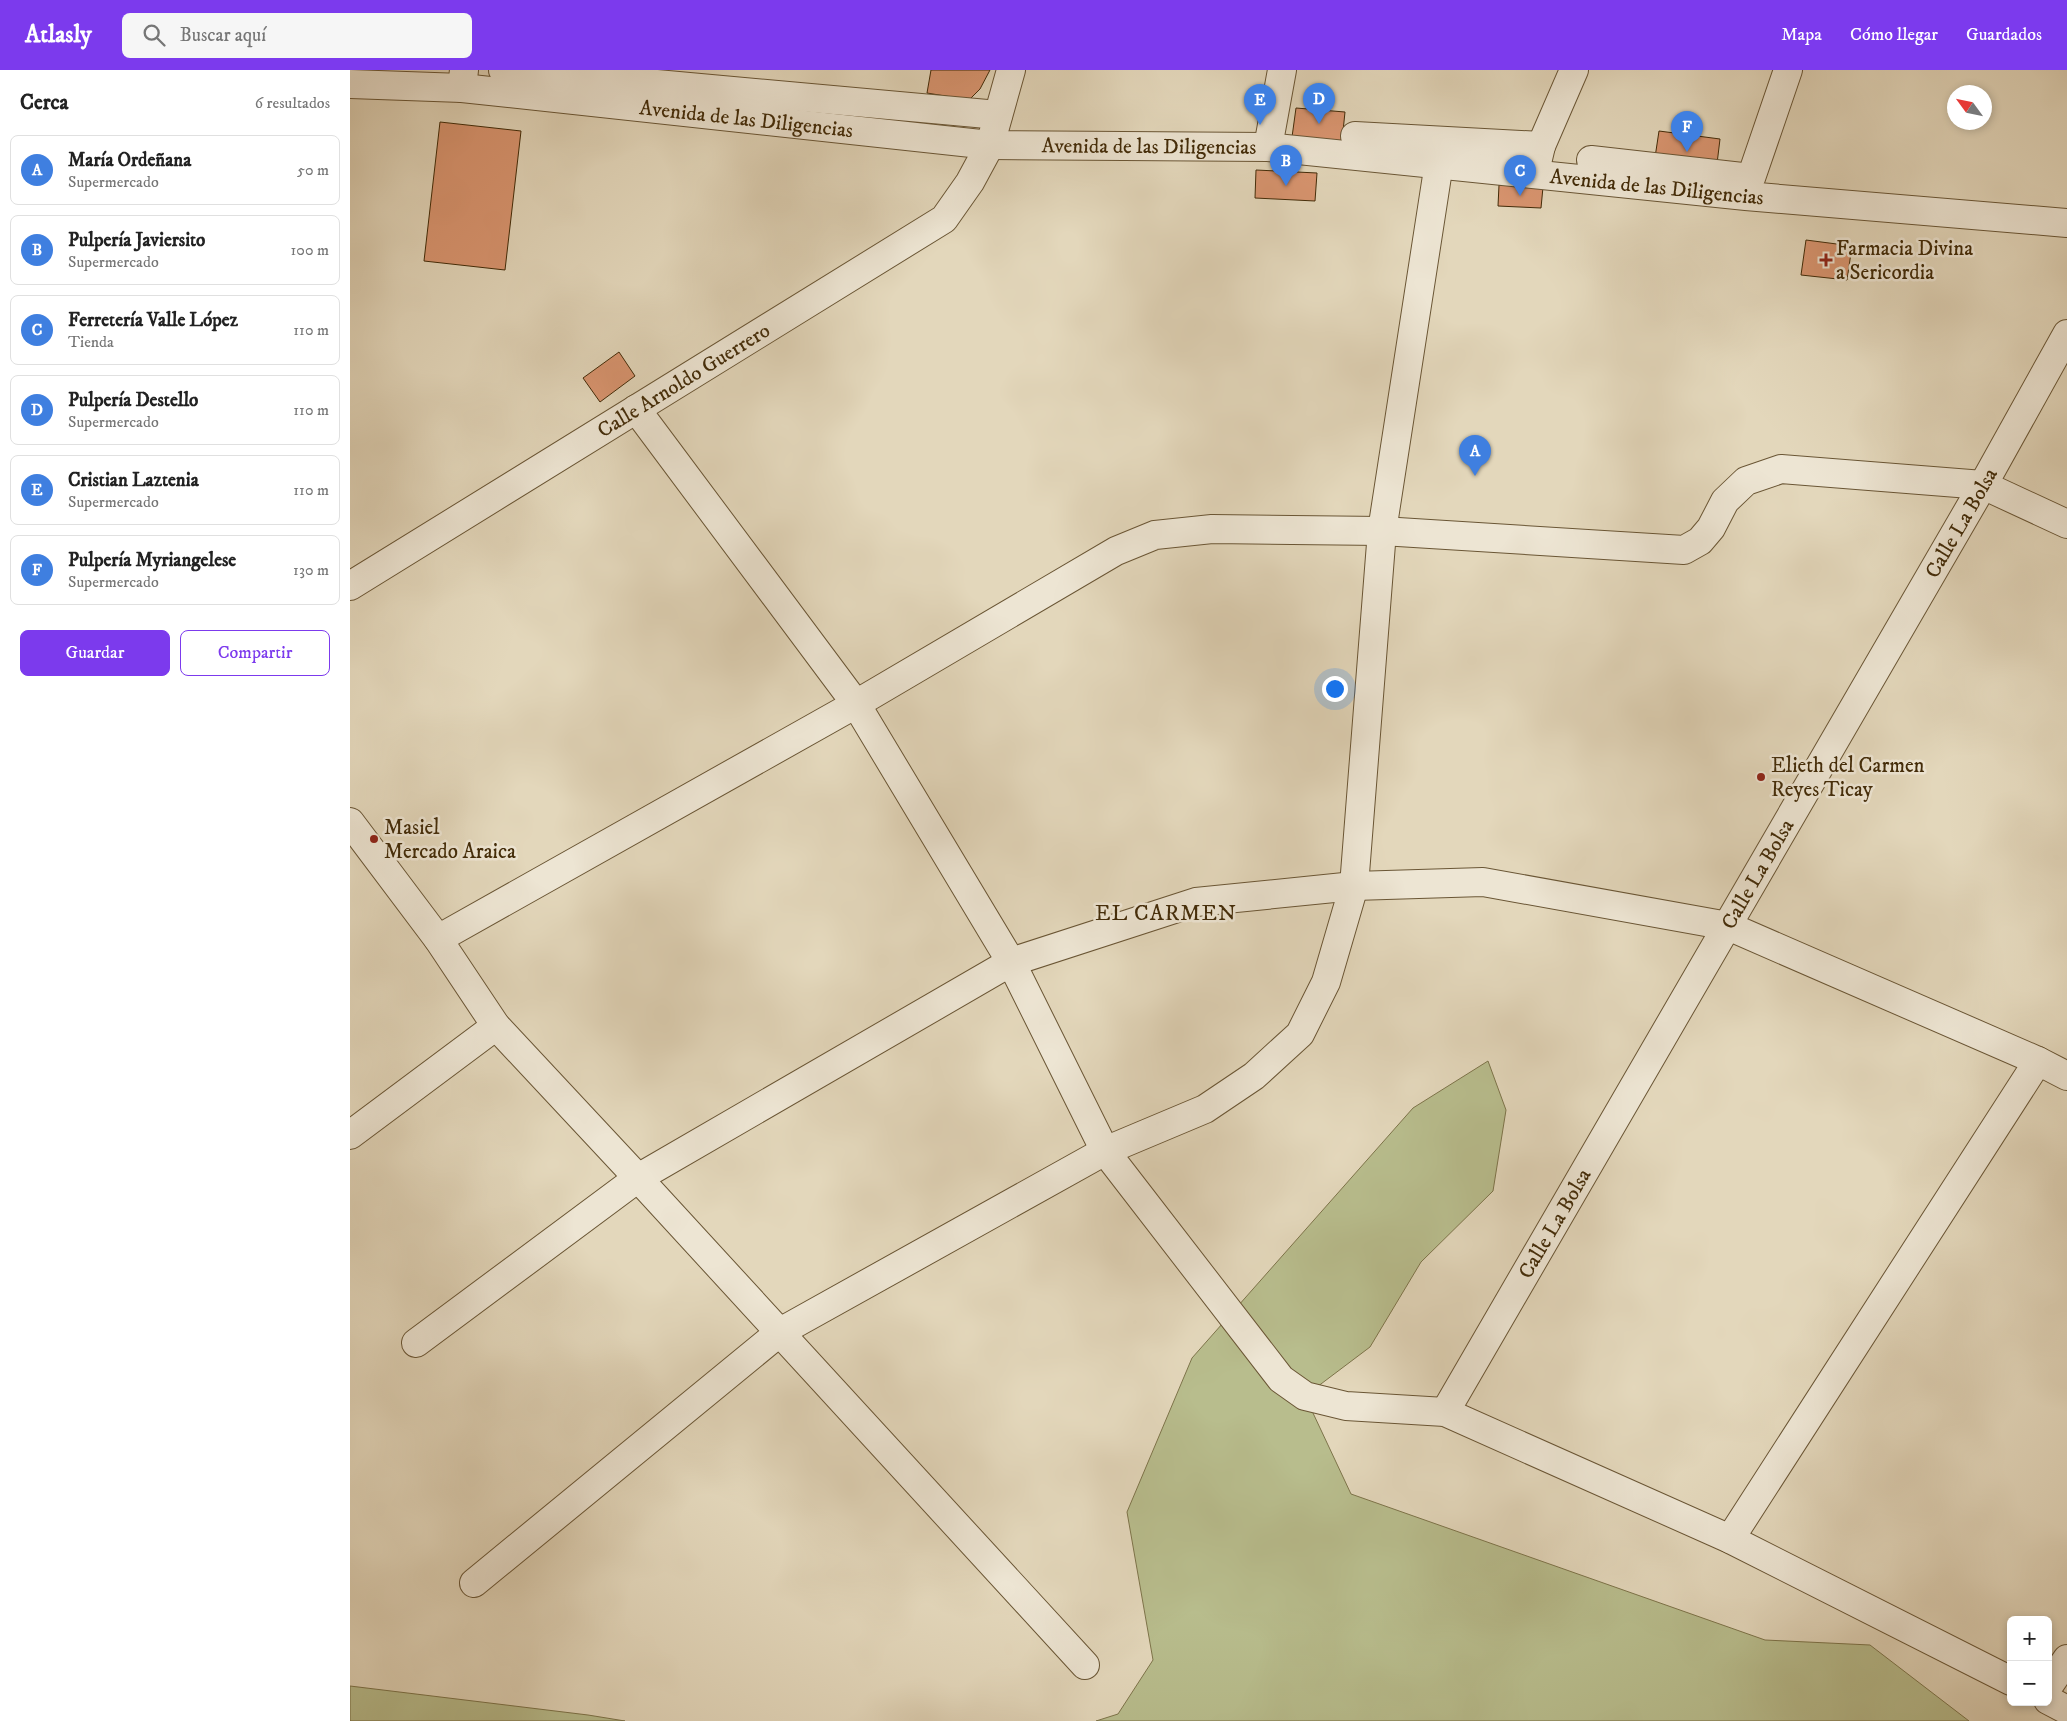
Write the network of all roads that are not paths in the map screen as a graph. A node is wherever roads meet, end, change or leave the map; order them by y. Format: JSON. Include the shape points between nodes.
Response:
{"nodes":[{"id":1,"x":503,"y":70,"type":"edge"},
{"id":2,"x":1011,"y":70,"type":"edge"},
{"id":3,"x":1282,"y":70,"type":"edge"},
{"id":4,"x":1574,"y":70,"type":"edge"},
{"id":5,"x":1788,"y":70,"type":"edge"},
{"id":6,"x":463,"y":79,"type":"edge"},
{"id":7,"x":350,"y":84,"type":"edge"},
{"id":8,"x":712,"y":102,"type":"junction"},
{"id":9,"x":998,"y":115,"type":"junction"},
{"id":10,"x":1355,"y":136,"type":"dead end"},
{"id":11,"x":990,"y":145,"type":"junction"},
{"id":12,"x":1541,"y":146,"type":"junction"},
{"id":13,"x":1268,"y":147,"type":"junction"},
{"id":14,"x":1591,"y":160,"type":"dead end"},
{"id":15,"x":1439,"y":163,"type":"junction"},
{"id":16,"x":1534,"y":173,"type":"junction"},
{"id":17,"x":2067,"y":224,"type":"edge"},
{"id":18,"x":2067,"y":334,"type":"edge"},
{"id":19,"x":636,"y":409,"type":"junction"},
{"id":20,"x":1983,"y":485,"type":"junction"},
{"id":21,"x":2067,"y":524,"type":"edge"},
{"id":22,"x":1382,"y":531,"type":"junction"},
{"id":23,"x":350,"y":586,"type":"edge"},
{"id":24,"x":856,"y":704,"type":"junction"},
{"id":25,"x":350,"y":822,"type":"edge"},
{"id":26,"x":1354,"y":886,"type":"junction"},
{"id":27,"x":1728,"y":926,"type":"junction"},
{"id":28,"x":438,"y":939,"type":"junction"},
{"id":29,"x":1011,"y":962,"type":"junction"},
{"id":30,"x":496,"y":1026,"type":"junction"},
{"id":31,"x":2038,"y":1061,"type":"junction"},
{"id":32,"x":2067,"y":1076,"type":"edge"},
{"id":33,"x":350,"y":1135,"type":"edge"},
{"id":34,"x":1106,"y":1151,"type":"junction"},
{"id":35,"x":638,"y":1178,"type":"junction"},
{"id":36,"x":780,"y":1332,"type":"junction"},
{"id":37,"x":416,"y":1343,"type":"dead end"},
{"id":38,"x":1445,"y":1412,"type":"junction"},
{"id":39,"x":1730,"y":1539,"type":"junction"},
{"id":40,"x":474,"y":1583,"type":"dead end"},
{"id":41,"x":2067,"y":1659,"type":"edge"},
{"id":42,"x":1085,"y":1665,"type":"dead end"},
{"id":43,"x":2007,"y":1679,"type":"edge"},
{"id":44,"x":2052,"y":1681,"type":"edge"},
{"id":45,"x":2052,"y":1702,"type":"edge"},
{"id":46,"x":2067,"y":1710,"type":"edge"}],
"edges":[{"from":1,"to":8,"type":"street"},
{"from":2,"to":9,"type":"street","name":"Calle Arnoldo Guerrero"},
{"from":3,"to":13,"type":"street"},
{"from":4,"to":12,"type":"street"},
{"from":5,"to":14,"type":"street","via":[[1751,178]]},
{"from":6,"to":7,"type":"street","name":"Avenida de las Diligencias"},
{"from":6,"to":8,"type":"street","name":"Avenida de las Diligencias"},
{"from":8,"to":9,"type":"street"},
{"from":8,"to":11,"type":"street","name":"Avenida de las Diligencias"},
{"from":9,"to":11,"type":"street","name":"Calle Arnoldo Guerrero"},
{"from":10,"to":12,"type":"street"},
{"from":11,"to":13,"type":"street","name":"Avenida de las Diligencias"},
{"from":11,"to":19,"type":"street","name":"Calle Arnoldo Guerrero","via":[[970,182],[944,219]]},
{"from":12,"to":16,"type":"street"},
{"from":13,"to":15,"type":"street","name":"Avenida de las Diligencias"},
{"from":15,"to":16,"type":"street","name":"Avenida de las Diligencias"},
{"from":15,"to":22,"type":"street"},
{"from":16,"to":17,"type":"street","name":"Avenida de las Diligencias","via":[[1746,196]]},
{"from":18,"to":20,"type":"street","name":"Calle La Bolsa"},
{"from":19,"to":23,"type":"street","name":"Calle Arnoldo Guerrero"},
{"from":19,"to":24,"type":"street"},
{"from":20,"to":21,"type":"street"},
{"from":20,"to":22,"type":"street","via":[[1781,469],[1746,481],[1725,501],[1700,541],[1684,550]]},
{"from":20,"to":27,"type":"street","name":"Calle La Bolsa"},
{"from":22,"to":24,"type":"street","via":[[1212,530],[1155,535],[1116,551]]},
{"from":22,"to":26,"type":"street"},
{"from":24,"to":28,"type":"street"},
{"from":24,"to":29,"type":"street"},
{"from":25,"to":28,"type":"street"},
{"from":26,"to":27,"type":"street","via":[[1483,882]]},
{"from":26,"to":29,"type":"street","via":[[1196,902]]},
{"from":26,"to":34,"type":"street","via":[[1326,982],[1300,1034],[1254,1076],[1205,1109]]},
{"from":27,"to":31,"type":"street"},
{"from":27,"to":38,"type":"street","name":"Calle La Bolsa"},
{"from":28,"to":30,"type":"street"},
{"from":29,"to":34,"type":"street"},
{"from":29,"to":35,"type":"street"},
{"from":30,"to":33,"type":"street"},
{"from":30,"to":35,"type":"street"},
{"from":31,"to":32,"type":"street"},
{"from":31,"to":39,"type":"street"},
{"from":34,"to":36,"type":"street"},
{"from":34,"to":38,"type":"street","via":[[1281,1379],[1304,1396],[1346,1406]]},
{"from":35,"to":36,"type":"street"},
{"from":35,"to":37,"type":"street"},
{"from":36,"to":40,"type":"street"},
{"from":36,"to":42,"type":"street"},
{"from":38,"to":39,"type":"street"},
{"from":39,"to":43,"type":"street"},
{"from":41,"to":44,"type":"street"},
{"from":45,"to":46,"type":"street"}]}
